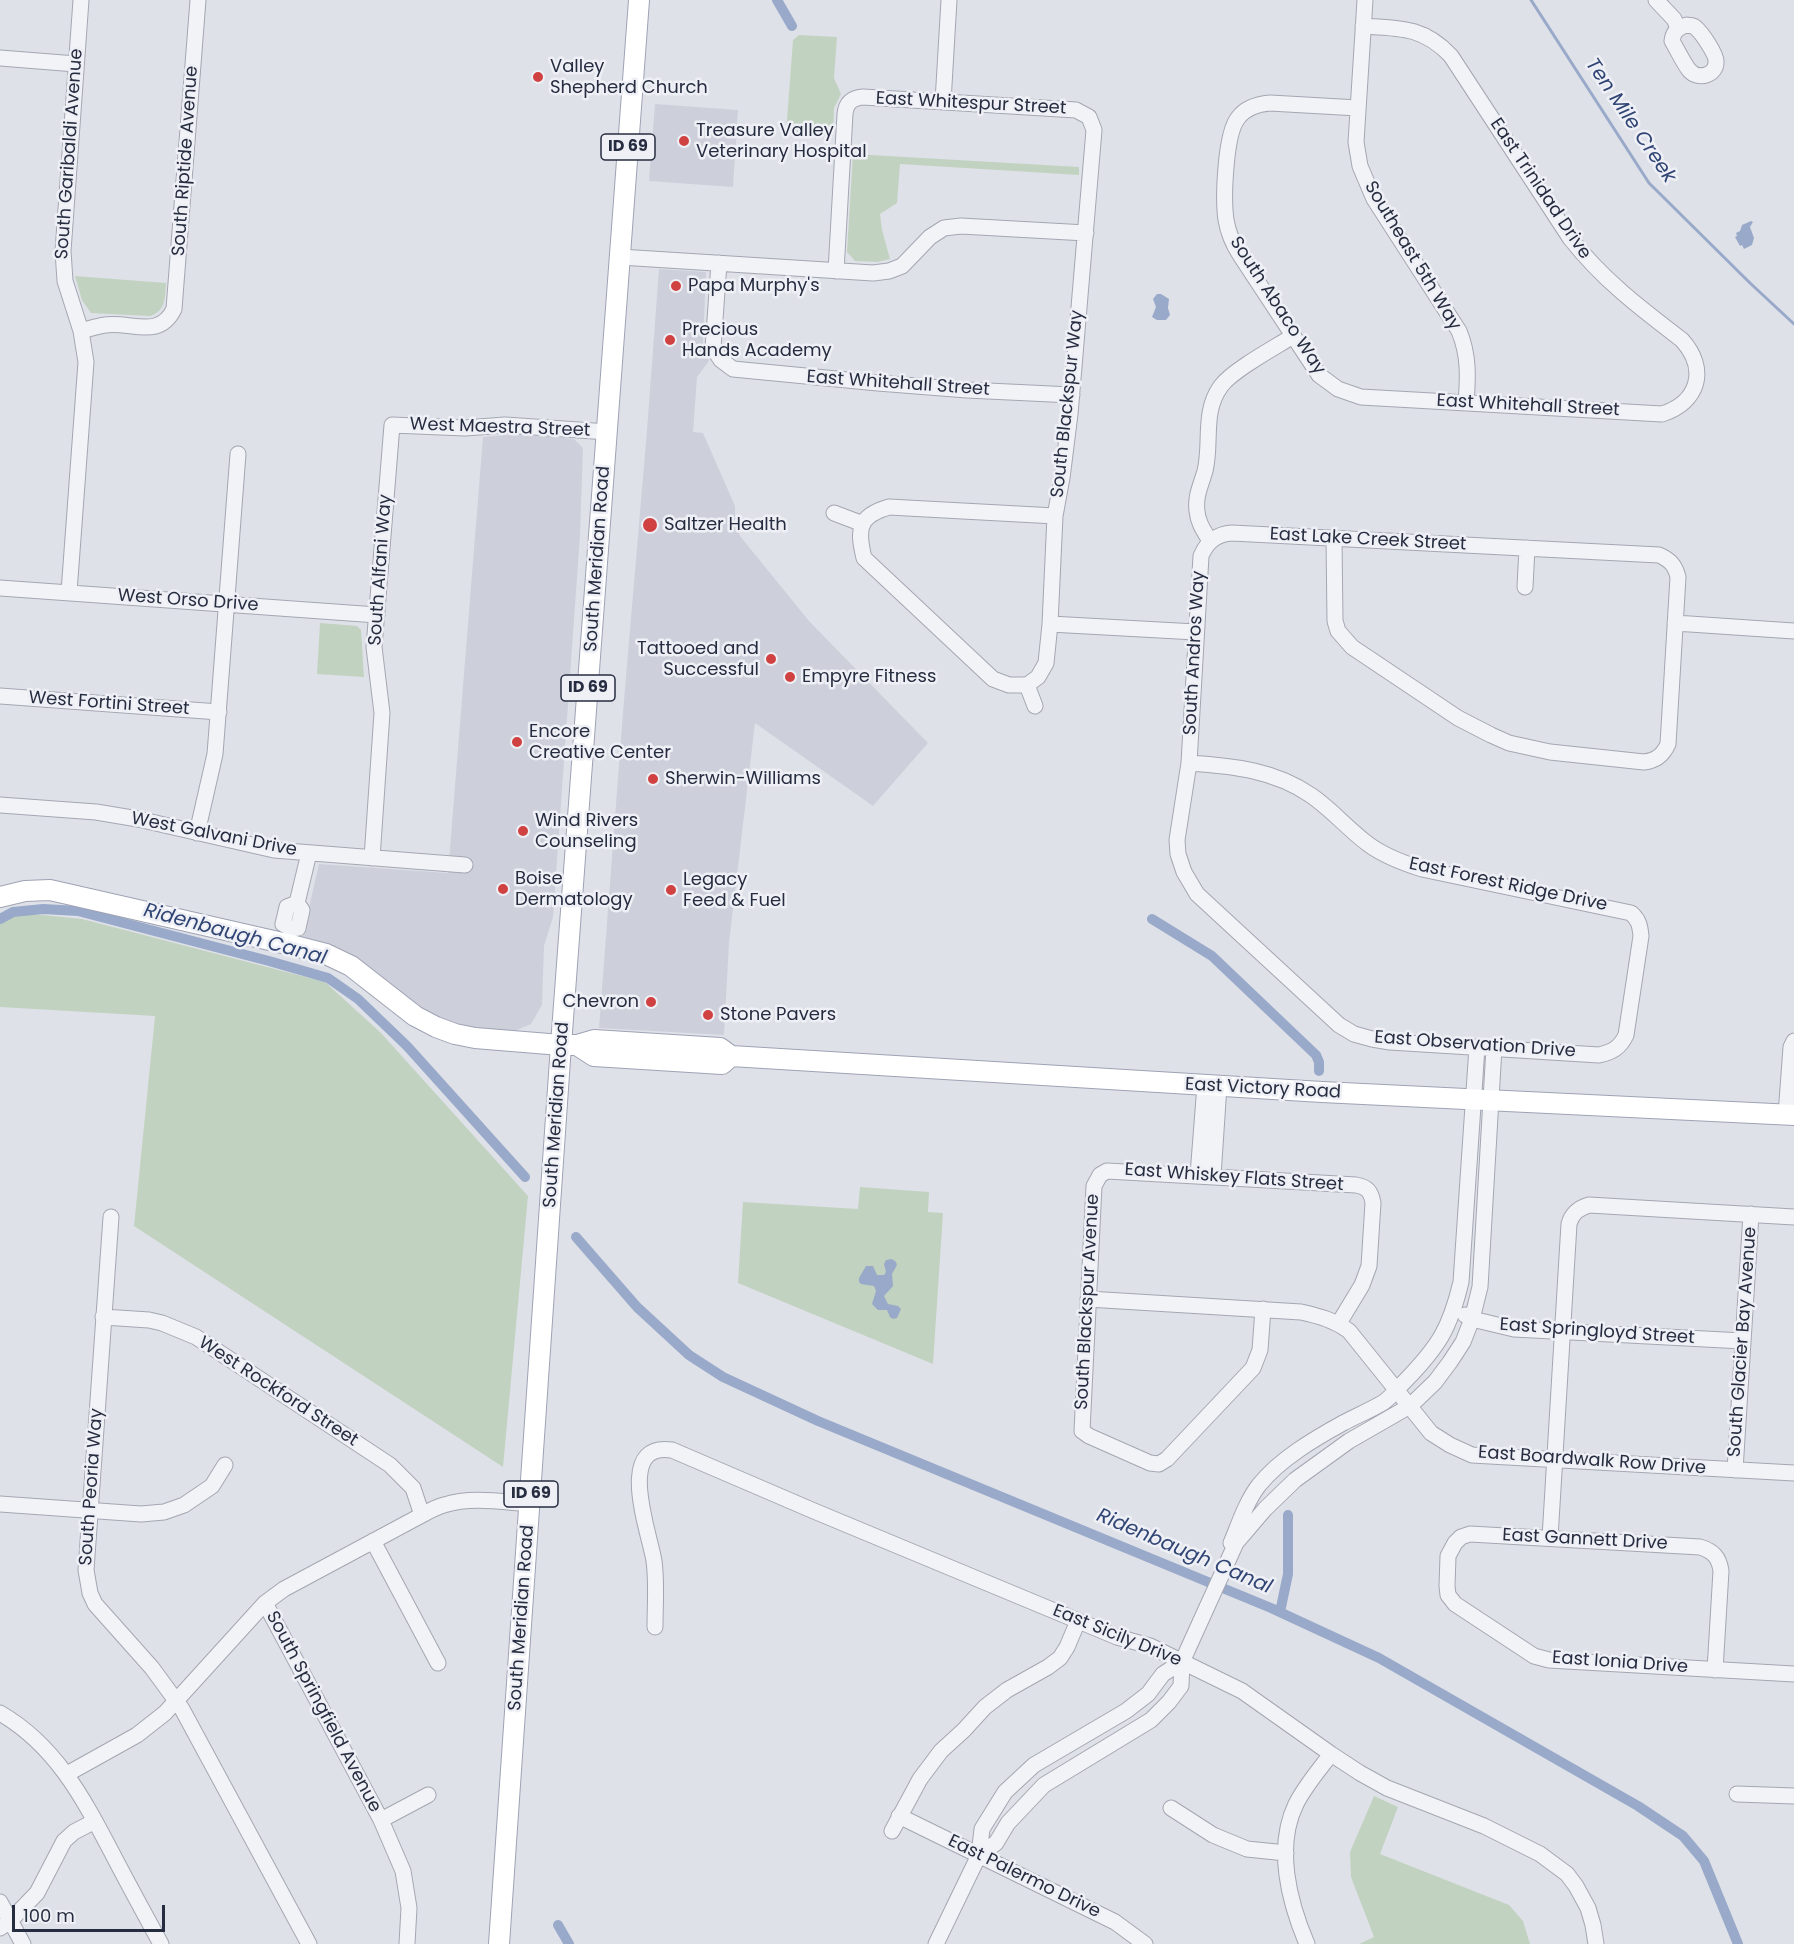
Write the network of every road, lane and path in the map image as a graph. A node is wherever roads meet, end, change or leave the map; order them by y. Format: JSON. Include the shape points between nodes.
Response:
{"nodes":[{"id":1,"x":81,"y":0,"type":"edge"},
{"id":2,"x":198,"y":0,"type":"edge"},
{"id":3,"x":639,"y":0,"type":"edge"},
{"id":4,"x":949,"y":0,"type":"edge"},
{"id":5,"x":1365,"y":0,"type":"edge"},
{"id":6,"x":1656,"y":0,"type":"edge"},
{"id":7,"x":1363,"y":26,"type":"junction"},
{"id":8,"x":1678,"y":28,"type":"dead end"},
{"id":9,"x":0,"y":58,"type":"edge"},
{"id":10,"x":76,"y":64,"type":"junction"},
{"id":11,"x":944,"y":102,"type":"junction"},
{"id":12,"x":1358,"y":108,"type":"junction"},
{"id":13,"x":1089,"y":117,"type":"joint"},
{"id":14,"x":1086,"y":233,"type":"junction"},
{"id":15,"x":620,"y":257,"type":"junction"},
{"id":16,"x":719,"y":263,"type":"junction"},
{"id":17,"x":836,"y":271,"type":"junction"},
{"id":18,"x":81,"y":331,"type":"junction"},
{"id":19,"x":1293,"y":336,"type":"junction"},
{"id":20,"x":1696,"y":383,"type":"joint"},
{"id":21,"x":1346,"y":393,"type":"joint"},
{"id":22,"x":1072,"y":394,"type":"junction"},
{"id":23,"x":1466,"y":403,"type":"junction"},
{"id":24,"x":392,"y":425,"type":"joint"},
{"id":25,"x":608,"y":432,"type":"junction"},
{"id":26,"x":238,"y":454,"type":"dead end"},
{"id":27,"x":834,"y":513,"type":"dead end"},
{"id":28,"x":1055,"y":516,"type":"junction"},
{"id":29,"x":862,"y":524,"type":"junction"},
{"id":30,"x":1334,"y":539,"type":"junction"},
{"id":31,"x":1210,"y":540,"type":"junction"},
{"id":32,"x":1527,"y":548,"type":"junction"},
{"id":33,"x":1526,"y":587,"type":"dead end"},
{"id":34,"x":0,"y":588,"type":"edge"},
{"id":35,"x":69,"y":592,"type":"junction"},
{"id":36,"x":227,"y":604,"type":"junction"},
{"id":37,"x":377,"y":615,"type":"junction"},
{"id":38,"x":1050,"y":624,"type":"junction"},
{"id":39,"x":1675,"y":624,"type":"junction"},
{"id":40,"x":1794,"y":631,"type":"edge"},
{"id":41,"x":1196,"y":632,"type":"junction"},
{"id":42,"x":1027,"y":685,"type":"junction"},
{"id":43,"x":0,"y":696,"type":"edge"},
{"id":44,"x":1035,"y":706,"type":"dead end"},
{"id":45,"x":219,"y":712,"type":"junction"},
{"id":46,"x":1189,"y":763,"type":"junction"},
{"id":47,"x":0,"y":805,"type":"edge"},
{"id":48,"x":197,"y":833,"type":"junction"},
{"id":49,"x":309,"y":854,"type":"junction"},
{"id":50,"x":372,"y":858,"type":"junction"},
{"id":51,"x":465,"y":866,"type":"dead end"},
{"id":52,"x":1184,"y":873,"type":"joint"},
{"id":53,"x":0,"y":897,"type":"edge"},
{"id":54,"x":289,"y":936,"type":"junction"},
{"id":55,"x":1794,"y":1041,"type":"edge"},
{"id":56,"x":569,"y":1045,"type":"junction"},
{"id":57,"x":1477,"y":1047,"type":"junction"},
{"id":58,"x":1494,"y":1048,"type":"junction"},
{"id":59,"x":1616,"y":1049,"type":"joint"},
{"id":60,"x":1212,"y":1086,"type":"junction"},
{"id":61,"x":1482,"y":1100,"type":"junction"},
{"id":62,"x":1790,"y":1115,"type":"edge"},
{"id":63,"x":1100,"y":1174,"type":"joint"},
{"id":64,"x":1205,"y":1176,"type":"junction"},
{"id":65,"x":1751,"y":1214,"type":"junction"},
{"id":66,"x":111,"y":1217,"type":"dead end"},
{"id":67,"x":1794,"y":1217,"type":"edge"},
{"id":68,"x":1088,"y":1299,"type":"junction"},
{"id":69,"x":1263,"y":1310,"type":"junction"},
{"id":70,"x":1454,"y":1310,"type":"junction"},
{"id":71,"x":104,"y":1317,"type":"junction"},
{"id":72,"x":1472,"y":1319,"type":"junction"},
{"id":73,"x":1339,"y":1323,"type":"junction"},
{"id":74,"x":1563,"y":1331,"type":"junction"},
{"id":75,"x":1743,"y":1341,"type":"junction"},
{"id":76,"x":1397,"y":1390,"type":"junction"},
{"id":77,"x":1410,"y":1406,"type":"junction"},
{"id":78,"x":1555,"y":1459,"type":"junction"},
{"id":79,"x":225,"y":1465,"type":"dead end"},
{"id":80,"x":1735,"y":1470,"type":"junction"},
{"id":81,"x":1794,"y":1473,"type":"edge"},
{"id":82,"x":0,"y":1504,"type":"edge"},
{"id":83,"x":531,"y":1504,"type":"junction"},
{"id":84,"x":90,"y":1511,"type":"junction"},
{"id":85,"x":422,"y":1515,"type":"junction"},
{"id":86,"x":1550,"y":1539,"type":"junction"},
{"id":87,"x":373,"y":1541,"type":"junction"},
{"id":88,"x":1455,"y":1543,"type":"joint"},
{"id":89,"x":1222,"y":1574,"type":"junction"},
{"id":90,"x":265,"y":1603,"type":"junction"},
{"id":91,"x":1078,"y":1621,"type":"junction"},
{"id":92,"x":655,"y":1627,"type":"dead end"},
{"id":93,"x":1182,"y":1662,"type":"junction"},
{"id":94,"x":438,"y":1663,"type":"dead end"},
{"id":95,"x":1715,"y":1670,"type":"junction"},
{"id":96,"x":1794,"y":1674,"type":"edge"},
{"id":97,"x":176,"y":1700,"type":"junction"},
{"id":98,"x":0,"y":1713,"type":"edge"},
{"id":99,"x":1331,"y":1754,"type":"junction"},
{"id":100,"x":67,"y":1774,"type":"junction"},
{"id":101,"x":1737,"y":1794,"type":"dead end"},
{"id":102,"x":428,"y":1795,"type":"dead end"},
{"id":103,"x":1794,"y":1796,"type":"edge"},
{"id":104,"x":1171,"y":1808,"type":"dead end"},
{"id":105,"x":899,"y":1816,"type":"junction"},
{"id":106,"x":381,"y":1820,"type":"junction"},
{"id":107,"x":95,"y":1821,"type":"junction"},
{"id":108,"x":892,"y":1830,"type":"dead end"},
{"id":109,"x":1286,"y":1853,"type":"junction"},
{"id":110,"x":979,"y":1855,"type":"junction"},
{"id":111,"x":0,"y":1902,"type":"edge"},
{"id":112,"x":5,"y":1924,"type":"edge"},
{"id":113,"x":23,"y":1944,"type":"edge"},
{"id":114,"x":160,"y":1944,"type":"edge"},
{"id":115,"x":309,"y":1944,"type":"edge"},
{"id":116,"x":406,"y":1944,"type":"edge"},
{"id":117,"x":499,"y":1944,"type":"edge"},
{"id":118,"x":936,"y":1944,"type":"edge"},
{"id":119,"x":1145,"y":1944,"type":"edge"},
{"id":120,"x":1307,"y":1944,"type":"edge"},
{"id":121,"x":1596,"y":1944,"type":"edge"}],
"edges":[{"from":1,"to":10,"type":"street","name":"South Garibaldi Avenue"},
{"from":2,"to":18,"type":"street","name":"South Riptide Avenue","via":[[174,309],[169,320],[155,327],[106,324]]},
{"from":3,"to":15,"type":"main road","name":"South Meridian Road","number":"ID 69"},
{"from":4,"to":11,"type":"street"},
{"from":5,"to":7,"type":"street","name":"Southeast 5th Way"},
{"from":6,"to":8,"type":"street"},
{"from":7,"to":12,"type":"street","name":"Southeast 5th Way"},
{"from":7,"to":20,"type":"street","name":"East Trinidad Drive","via":[[1411,30],[1442,47],[1585,257],[1618,290],[1690,349],[1697,371]]},
{"from":9,"to":10,"type":"street"},
{"from":10,"to":18,"type":"street","name":"South Garibaldi Avenue","via":[[63,266]]},
{"from":11,"to":13,"type":"street","name":"East Whitespur Street","via":[[1076,110]]},
{"from":11,"to":17,"type":"street","name":"East Whitespur Street","via":[[863,97],[846,106]]},
{"from":12,"to":19,"type":"street","name":"South Abaco Way","via":[[1259,104],[1239,116],[1232,127],[1225,198],[1229,233]]},
{"from":12,"to":23,"type":"street","name":"Southeast 5th Way","via":[[1357,148],[1363,178],[1459,331],[1468,365]]},
{"from":13,"to":14,"type":"street","name":"South Blackspur Way","via":[[1094,130]]},
{"from":14,"to":17,"type":"street","via":[[945,228],[930,237],[902,266],[873,273]]},
{"from":14,"to":22,"type":"street","name":"South Blackspur Way"},
{"from":15,"to":16,"type":"street"},
{"from":15,"to":25,"type":"main road","name":"South Meridian Road","number":"ID 69"},
{"from":16,"to":17,"type":"street"},
{"from":16,"to":22,"type":"street","name":"East Whitehall Street","via":[[713,348],[726,365],[743,371],[878,383]]},
{"from":18,"to":35,"type":"street","name":"South Garibaldi Avenue","via":[[86,362]]},
{"from":19,"to":21,"type":"street","name":"South Abaco Way","via":[[1319,375]]},
{"from":19,"to":31,"type":"street","via":[[1230,377],[1211,405],[1206,462],[1196,503],[1199,520]]},
{"from":20,"to":23,"type":"street","name":"East Whitehall Street","via":[[1683,404],[1662,414]]},
{"from":21,"to":23,"type":"street","name":"East Whitehall Street"},
{"from":22,"to":28,"type":"street","name":"South Blackspur Way"},
{"from":24,"to":25,"type":"street","name":"West Maestra Street","via":[[505,425]]},
{"from":24,"to":37,"type":"street","name":"South Alfani Way"},
{"from":25,"to":56,"type":"main road","name":"South Meridian Road","number":"ID 69"},
{"from":26,"to":36,"type":"street"},
{"from":27,"to":29,"type":"street"},
{"from":28,"to":29,"type":"street","via":[[889,507],[872,512]]},
{"from":28,"to":38,"type":"street","name":"South Blackspur Way"},
{"from":29,"to":42,"type":"street","via":[[864,558],[993,679],[1009,685]]},
{"from":30,"to":31,"type":"street","name":"East Lake Creek Street","via":[[1232,533]]},
{"from":30,"to":32,"type":"street","name":"East Lake Creek Street"},
{"from":30,"to":39,"type":"street","via":[[1335,621],[1352,647],[1458,718],[1527,748],[1644,762],[1658,758],[1668,744]]},
{"from":31,"to":41,"type":"street","name":"South Andros Way","via":[[1201,556]]},
{"from":32,"to":33,"type":"street"},
{"from":32,"to":39,"type":"street","name":"East Lake Creek Street","via":[[1659,555],[1668,559],[1678,577]]},
{"from":34,"to":35,"type":"street","name":"West Orso Drive"},
{"from":35,"to":36,"type":"street","name":"West Orso Drive"},
{"from":36,"to":37,"type":"street","name":"West Orso Drive"},
{"from":36,"to":45,"type":"street"},
{"from":37,"to":50,"type":"street","name":"South Alfani Way","via":[[374,647],[382,713]]},
{"from":38,"to":41,"type":"street"},
{"from":38,"to":42,"type":"street","name":"South Blackspur Way","via":[[1046,663],[1038,677]]},
{"from":39,"to":40,"type":"street"},
{"from":41,"to":46,"type":"street","name":"South Andros Way"},
{"from":42,"to":44,"type":"street"},
{"from":43,"to":45,"type":"street","name":"West Fortini Street"},
{"from":45,"to":48,"type":"street","via":[[215,754]]},
{"from":46,"to":52,"type":"street","name":"South Andros Way","via":[[1177,840]]},
{"from":46,"to":59,"type":"street","name":"East Forest Ridge Drive","via":[[1251,769],[1291,784],[1325,805],[1370,845],[1403,863],[1624,911],[1637,918],[1641,936],[1628,1024]]},
{"from":47,"to":48,"type":"street","name":"West Galvani Drive","via":[[96,812]]},
{"from":48,"to":49,"type":"street","name":"West Galvani Drive"},
{"from":49,"to":50,"type":"street","name":"West Galvani Drive"},
{"from":49,"to":54,"type":"street","via":[[297,903],[302,910],[298,928]]},
{"from":50,"to":51,"type":"street","name":"West Galvani Drive"},
{"from":52,"to":57,"type":"street","name":"East Observation Drive","via":[[1197,894],[1339,1025],[1354,1034],[1372,1039]]},
{"from":53,"to":54,"type":"main road","name":"East Victory Road","via":[[50,890]]},
{"from":54,"to":56,"type":"main road","name":"East Victory Road","via":[[351,966],[415,1016],[446,1031],[475,1038]]},
{"from":55,"to":62,"type":"street"},
{"from":56,"to":60,"type":"main road","name":"East Victory Road","via":[[594,1056],[722,1064],[731,1056]]},
{"from":56,"to":83,"type":"main road","name":"South Meridian Road","number":"ID 69"},
{"from":57,"to":58,"type":"street","name":"East Observation Drive"},
{"from":57,"to":61,"type":"street"},
{"from":58,"to":59,"type":"street","name":"East Observation Drive","via":[[1599,1054]]},
{"from":58,"to":61,"type":"street"},
{"from":60,"to":61,"type":"main road","name":"East Victory Road"},
{"from":60,"to":64,"type":"street"},
{"from":61,"to":62,"type":"main road","name":"East Victory Road"},
{"from":61,"to":70,"type":"street","via":[[1461,1282]]},
{"from":61,"to":72,"type":"street","via":[[1480,1287]]},
{"from":63,"to":64,"type":"street","name":"East Whiskey Flats Street","via":[[1114,1170]]},
{"from":63,"to":68,"type":"street","name":"South Blackspur Avenue","via":[[1094,1186]]},
{"from":64,"to":73,"type":"street","name":"East Whiskey Flats Street","via":[[1356,1185],[1368,1190],[1373,1203],[1369,1266]]},
{"from":65,"to":67,"type":"street"},
{"from":65,"to":74,"type":"street","via":[[1589,1205],[1576,1211],[1569,1224]]},
{"from":65,"to":75,"type":"street","name":"South Glacier Bay Avenue"},
{"from":66,"to":71,"type":"street","name":"South Peoria Way"},
{"from":68,"to":69,"type":"street","name":"East Boardwalk Row Drive"},
{"from":68,"to":69,"type":"street","name":"South Blackspur Avenue","via":[[1082,1431],[1159,1464],[1253,1368],[1260,1350]]},
{"from":69,"to":73,"type":"street","name":"East Boardwalk Row Drive","via":[[1301,1312]]},
{"from":70,"to":72,"type":"street","name":"East Springloyd Street"},
{"from":70,"to":76,"type":"street","via":[[1433,1350]]},
{"from":71,"to":84,"type":"street","name":"South Peoria Way"},
{"from":71,"to":85,"type":"street","name":"West Rockford Street","via":[[149,1320],[196,1337],[390,1465],[412,1488]]},
{"from":72,"to":74,"type":"street","name":"East Springloyd Street","via":[[1514,1329]]},
{"from":72,"to":77,"type":"street","via":[[1450,1362]]},
{"from":73,"to":76,"type":"street","name":"East Boardwalk Row Drive"},
{"from":74,"to":75,"type":"street","name":"East Springloyd Street"},
{"from":74,"to":78,"type":"street"},
{"from":75,"to":80,"type":"street","name":"South Glacier Bay Avenue"},
{"from":76,"to":77,"type":"street","name":"East Boardwalk Row Drive"},
{"from":76,"to":89,"type":"street","via":[[1384,1402],[1292,1454],[1259,1486],[1243,1513]]},
{"from":77,"to":78,"type":"street","name":"East Boardwalk Row Drive","via":[[1431,1432],[1472,1455]]},
{"from":77,"to":89,"type":"street","via":[[1349,1441],[1295,1480],[1236,1543]]},
{"from":78,"to":80,"type":"street","name":"East Boardwalk Row Drive"},
{"from":78,"to":86,"type":"street"},
{"from":79,"to":84,"type":"street","via":[[212,1486],[184,1505],[164,1512]]},
{"from":80,"to":81,"type":"street","name":"East Boardwalk Row Drive"},
{"from":82,"to":84,"type":"street"},
{"from":83,"to":85,"type":"street","via":[[462,1501]]},
{"from":83,"to":117,"type":"main road","name":"South Meridian Road","number":"ID 69"},
{"from":84,"to":97,"type":"street","name":"South Peoria Way","via":[[86,1570],[95,1604]]},
{"from":85,"to":87,"type":"street"},
{"from":86,"to":88,"type":"street","name":"East Gannett Drive","via":[[1470,1534]]},
{"from":86,"to":95,"type":"street","name":"East Gannett Drive","via":[[1700,1547],[1717,1556],[1721,1571]]},
{"from":87,"to":90,"type":"street"},
{"from":87,"to":94,"type":"street"},
{"from":88,"to":95,"type":"street","name":"East Ionia Drive","via":[[1448,1556],[1448,1595],[1455,1604],[1534,1656]]},
{"from":89,"to":93,"type":"street"},
{"from":90,"to":97,"type":"street"},
{"from":90,"to":106,"type":"street","name":"South Springfield Avenue"},
{"from":91,"to":92,"type":"street","name":"East Sicily Drive","via":[[662,1448],[644,1459],[639,1493],[656,1575]]},
{"from":91,"to":93,"type":"street","name":"East Sicily Drive","via":[[1150,1646]]},
{"from":91,"to":105,"type":"street","via":[[1060,1658],[985,1707],[940,1752]]},
{"from":93,"to":99,"type":"street","name":"East Sicily Drive","via":[[1242,1691]]},
{"from":93,"to":110,"type":"street","via":[[1181,1686],[1169,1702],[1150,1720],[1044,1785],[1008,1823],[996,1843]]},
{"from":93,"to":110,"type":"street","via":[[1163,1674],[1148,1694],[1126,1711],[1034,1765],[1005,1792],[982,1829]]},
{"from":95,"to":96,"type":"street","name":"East Ionia Drive"},
{"from":97,"to":100,"type":"street","via":[[137,1736]]},
{"from":97,"to":115,"type":"street","name":"South Peoria Way"},
{"from":98,"to":100,"type":"street","via":[[31,1735]]},
{"from":99,"to":109,"type":"street","via":[[1295,1805]]},
{"from":99,"to":121,"type":"street","name":"East Sicily Drive","via":[[1387,1788],[1484,1826],[1540,1854],[1567,1874],[1583,1898]]},
{"from":100,"to":107,"type":"street"},
{"from":101,"to":103,"type":"street"},
{"from":102,"to":106,"type":"street","name":"South Springfield Avenue"},
{"from":104,"to":109,"type":"street","via":[[1230,1842]]},
{"from":105,"to":108,"type":"street"},
{"from":105,"to":110,"type":"street","name":"East Palermo Drive"},
{"from":106,"to":116,"type":"street","name":"South Springfield Avenue","via":[[403,1871],[409,1908]]},
{"from":107,"to":112,"type":"street","via":[[63,1841],[37,1893]]},
{"from":107,"to":114,"type":"street"},
{"from":109,"to":120,"type":"street","via":[[1291,1900]]},
{"from":110,"to":118,"type":"street"},
{"from":110,"to":119,"type":"street","name":"East Palermo Drive","via":[[1115,1922]]},
{"from":111,"to":112,"type":"street"},
{"from":112,"to":113,"type":"street"}]}
